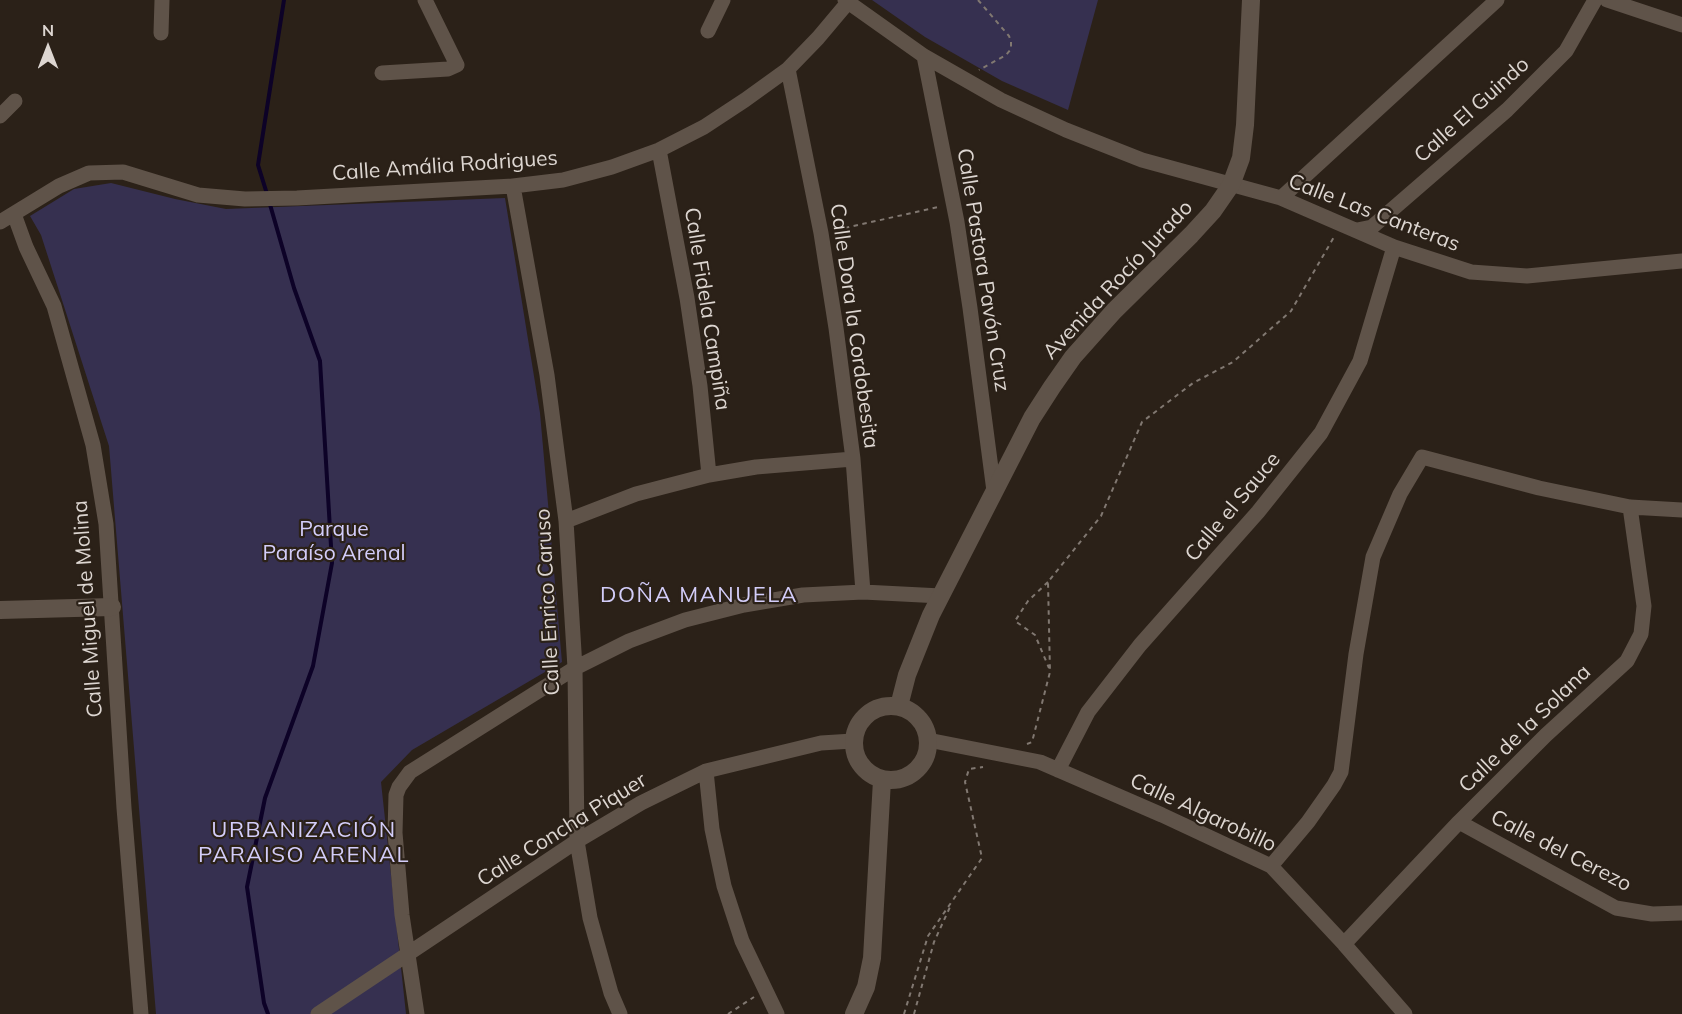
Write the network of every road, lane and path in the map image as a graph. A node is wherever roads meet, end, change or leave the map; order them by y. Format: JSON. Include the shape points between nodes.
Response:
{"nodes":[{"id":1,"x":162,"y":0,"type":"edge"},
{"id":2,"x":425,"y":0,"type":"edge"},
{"id":3,"x":723,"y":0,"type":"edge"},
{"id":4,"x":978,"y":0,"type":"edge"},
{"id":5,"x":1251,"y":0,"type":"edge"},
{"id":6,"x":1497,"y":0,"type":"edge"},
{"id":7,"x":1595,"y":0,"type":"edge"},
{"id":8,"x":1607,"y":0,"type":"edge"},
{"id":9,"x":848,"y":1,"type":"edge"},
{"id":10,"x":1682,"y":26,"type":"edge"},
{"id":11,"x":708,"y":31,"type":"dead end"},
{"id":12,"x":161,"y":33,"type":"dead end"},
{"id":13,"x":924,"y":56,"type":"junction"},
{"id":14,"x":788,"y":69,"type":"junction"},
{"id":15,"x":382,"y":73,"type":"dead end"},
{"id":16,"x":963,"y":78,"type":"junction"},
{"id":17,"x":15,"y":101,"type":"dead end"},
{"id":18,"x":0,"y":116,"type":"edge"},
{"id":19,"x":659,"y":150,"type":"junction"},
{"id":20,"x":1232,"y":185,"type":"junction"},
{"id":21,"x":513,"y":186,"type":"junction"},
{"id":22,"x":1281,"y":198,"type":"junction"},
{"id":23,"x":953,"y":203,"type":"junction"},
{"id":24,"x":14,"y":214,"type":"junction"},
{"id":25,"x":0,"y":222,"type":"edge"},
{"id":26,"x":1357,"y":230,"type":"junction"},
{"id":27,"x":821,"y":233,"type":"junction"},
{"id":28,"x":1394,"y":247,"type":"junction"},
{"id":29,"x":1682,"y":261,"type":"edge"},
{"id":30,"x":853,"y":459,"type":"junction"},
{"id":31,"x":709,"y":475,"type":"junction"},
{"id":32,"x":994,"y":491,"type":"junction"},
{"id":33,"x":1630,"y":507,"type":"junction"},
{"id":34,"x":1682,"y":510,"type":"edge"},
{"id":35,"x":566,"y":521,"type":"junction"},
{"id":36,"x":1048,"y":582,"type":"junction"},
{"id":37,"x":863,"y":592,"type":"junction"},
{"id":38,"x":941,"y":596,"type":"junction"},
{"id":39,"x":112,"y":607,"type":"junction"},
{"id":40,"x":0,"y":610,"type":"edge"},
{"id":41,"x":575,"y":668,"type":"junction"},
{"id":42,"x":1050,"y":672,"type":"junction"},
{"id":43,"x":899,"y":706,"type":"junction"},
{"id":44,"x":928,"y":740,"type":"junction"},
{"id":45,"x":853,"y":741,"type":"junction"},
{"id":46,"x":1008,"y":756,"type":"junction"},
{"id":47,"x":1058,"y":770,"type":"junction"},
{"id":48,"x":706,"y":771,"type":"junction"},
{"id":49,"x":882,"y":780,"type":"junction"},
{"id":50,"x":1459,"y":822,"type":"junction"},
{"id":51,"x":577,"y":841,"type":"junction"},
{"id":52,"x":1271,"y":866,"type":"junction"},
{"id":53,"x":954,"y":899,"type":"junction"},
{"id":54,"x":1682,"y":913,"type":"edge"},
{"id":55,"x":1344,"y":944,"type":"junction"},
{"id":56,"x":407,"y":956,"type":"junction"},
{"id":57,"x":764,"y":990,"type":"junction"},
{"id":58,"x":141,"y":1014,"type":"edge"},
{"id":59,"x":318,"y":1014,"type":"edge"},
{"id":60,"x":417,"y":1014,"type":"edge"},
{"id":61,"x":620,"y":1014,"type":"edge"},
{"id":62,"x":728,"y":1014,"type":"edge"},
{"id":63,"x":777,"y":1014,"type":"edge"},
{"id":64,"x":854,"y":1014,"type":"edge"},
{"id":65,"x":904,"y":1014,"type":"edge"},
{"id":66,"x":914,"y":1014,"type":"edge"},
{"id":67,"x":1405,"y":1014,"type":"edge"}],
"edges":[{"from":1,"to":12,"type":"street"},
{"from":2,"to":15,"type":"street","via":[[457,65],[448,69]]},
{"from":3,"to":11,"type":"street"},
{"from":4,"to":16,"type":"path","via":[[1009,36],[1011,49]]},
{"from":5,"to":20,"type":"street","name":"Avenida Rocío Jurado","via":[[1245,125],[1241,158]]},
{"from":6,"to":22,"type":"street"},
{"from":7,"to":26,"type":"street","name":"Calle El Guindo","via":[[1566,51],[1507,110],[1372,227]]},
{"from":8,"to":10,"type":"street"},
{"from":9,"to":13,"type":"street","name":"Calle Las Canteras"},
{"from":9,"to":14,"type":"street","name":"Calle Amália Rodrigues"},
{"from":13,"to":16,"type":"street","name":"Calle Las Canteras"},
{"from":13,"to":23,"type":"street","name":"Calle Pastora Pavón Cruz"},
{"from":14,"to":19,"type":"street","name":"Calle Amália Rodrigues","via":[[704,127]]},
{"from":14,"to":27,"type":"street","name":"Calle Dora la Cordobesita"},
{"from":16,"to":20,"type":"street","name":"Calle Las Canteras","via":[[1066,130],[1142,160]]},
{"from":17,"to":18,"type":"street"},
{"from":19,"to":21,"type":"street","name":"Calle Amália Rodrigues","via":[[563,180]]},
{"from":19,"to":31,"type":"street","name":"Calle Fidela Campiña","via":[[687,298]]},
{"from":20,"to":22,"type":"street","name":"Calle Las Canteras"},
{"from":20,"to":32,"type":"street","name":"Avenida Rocío Jurado","via":[[1191,235],[1072,357],[1032,418]]},
{"from":21,"to":24,"type":"street","name":"Calle Amália Rodrigues","via":[[245,199],[198,195],[123,172],[89,173]]},
{"from":21,"to":35,"type":"street","name":"Calle Enrico Caruso","via":[[547,375]]},
{"from":22,"to":26,"type":"street","name":"Calle Las Canteras"},
{"from":23,"to":27,"type":"path"},
{"from":23,"to":32,"type":"street","name":"Calle Pastora Pavón Cruz"},
{"from":24,"to":25,"type":"street","name":"Calle Amália Rodrigues"},
{"from":24,"to":39,"type":"street","name":"Calle Miguel de Molina","via":[[54,306],[93,446],[106,524]]},
{"from":26,"to":28,"type":"street","name":"Calle Las Canteras"},
{"from":26,"to":36,"type":"path","via":[[1335,234],[1291,312],[1233,362],[1193,383],[1142,422],[1101,516]]},
{"from":27,"to":30,"type":"street","name":"Calle Dora la Cordobesita"},
{"from":28,"to":29,"type":"street","name":"Calle Las Canteras","via":[[1471,272],[1527,276]]},
{"from":28,"to":47,"type":"street","name":"Calle el Sauce","via":[[1360,361],[1321,433],[1258,512],[1140,645],[1088,712]]},
{"from":30,"to":31,"type":"street"},
{"from":30,"to":37,"type":"street","name":"Calle Dora la Cordobesita"},
{"from":31,"to":35,"type":"street","via":[[636,494]]},
{"from":32,"to":38,"type":"street","name":"Avenida Rocío Jurado"},
{"from":33,"to":34,"type":"street"},
{"from":33,"to":50,"type":"street","name":"Calle de la Solana","via":[[1644,606],[1641,634],[1627,661]]},
{"from":33,"to":52,"type":"street","via":[[1422,457],[1400,494],[1373,557],[1341,772],[1308,822]]},
{"from":35,"to":41,"type":"street","name":"Calle Enrico Caruso"},
{"from":36,"to":42,"type":"path"},
{"from":36,"to":42,"type":"path","via":[[1015,621],[1035,635]]},
{"from":37,"to":38,"type":"street"},
{"from":37,"to":41,"type":"street","via":[[803,595],[685,620],[629,641]]},
{"from":38,"to":43,"type":"street","name":"Avenida Rocío Jurado","via":[[907,675]]},
{"from":39,"to":40,"type":"street"},
{"from":39,"to":58,"type":"street","name":"Calle Miguel de Molina"},
{"from":41,"to":51,"type":"street","name":"Calle Enrico Caruso"},
{"from":41,"to":56,"type":"street","via":[[410,772],[399,787],[394,808],[395,832]]},
{"from":42,"to":46,"type":"path","via":[[1032,742]]},
{"from":43,"to":44,"type":"street","via":[[913,712],[924,724]]},
{"from":43,"to":45,"type":"street","via":[[886,705],[868,713],[856,728]]},
{"from":44,"to":46,"type":"street","name":"Calle Algarobillo"},
{"from":44,"to":49,"type":"street","via":[[924,759],[911,774]]},
{"from":45,"to":48,"type":"street","name":"Calle Concha Piquer","via":[[821,743]]},
{"from":45,"to":49,"type":"street","via":[[862,766]]},
{"from":46,"to":47,"type":"street","name":"Calle Algarobillo"},
{"from":46,"to":53,"type":"path","via":[[1000,764],[969,769],[965,782],[982,858]]},
{"from":47,"to":52,"type":"street","name":"Calle Algarobillo"},
{"from":48,"to":51,"type":"street","name":"Calle Concha Piquer","via":[[641,802]]},
{"from":48,"to":57,"type":"street","via":[[712,829],[724,886]]},
{"from":49,"to":64,"type":"street","via":[[872,958],[866,987]]},
{"from":50,"to":54,"type":"street","name":"Calle del Cerezo","via":[[1616,908],[1652,914]]},
{"from":50,"to":55,"type":"street","name":"Calle de la Solana"},
{"from":51,"to":56,"type":"street","name":"Calle Concha Piquer"},
{"from":51,"to":61,"type":"street","name":"Calle Enrico Caruso","via":[[590,918]]},
{"from":52,"to":55,"type":"street","name":"Calle Algarobillo"},
{"from":53,"to":65,"type":"path","via":[[928,936]]},
{"from":53,"to":66,"type":"path","via":[[934,942]]},
{"from":55,"to":67,"type":"street","name":"Calle Algarobillo"},
{"from":56,"to":59,"type":"street","name":"Calle Concha Piquer"},
{"from":56,"to":60,"type":"street"},
{"from":57,"to":62,"type":"path"},
{"from":57,"to":63,"type":"street"}]}
